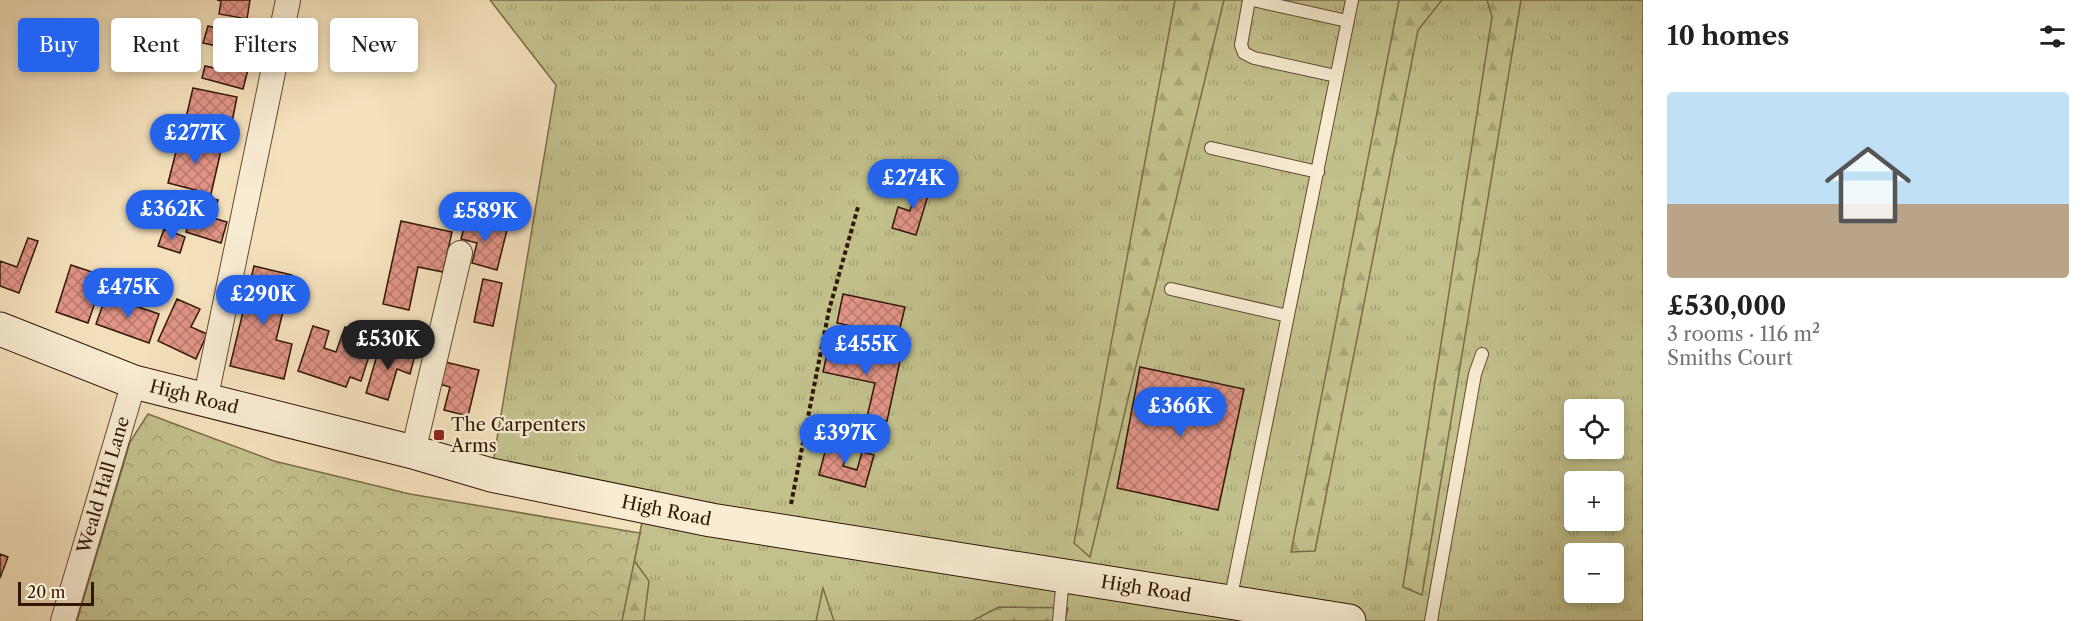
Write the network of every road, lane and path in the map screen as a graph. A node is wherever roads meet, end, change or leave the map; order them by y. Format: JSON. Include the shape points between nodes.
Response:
{"nodes":[{"id":1,"x":288,"y":0,"type":"edge"},
{"id":2,"x":1251,"y":0,"type":"edge"},
{"id":3,"x":1352,"y":0,"type":"edge"},
{"id":4,"x":1347,"y":21,"type":"junction"},
{"id":5,"x":1336,"y":76,"type":"junction"},
{"id":6,"x":1211,"y":148,"type":"dead end"},
{"id":7,"x":1318,"y":172,"type":"junction"},
{"id":8,"x":858,"y":207,"type":"dead end"},
{"id":9,"x":460,"y":253,"type":"dead end"},
{"id":10,"x":1171,"y":289,"type":"dead end"},
{"id":11,"x":1288,"y":316,"type":"junction"},
{"id":12,"x":0,"y":329,"type":"edge"},
{"id":13,"x":1482,"y":354,"type":"dead end"},
{"id":14,"x":134,"y":382,"type":"junction"},
{"id":15,"x":206,"y":401,"type":"junction"},
{"id":16,"x":413,"y":452,"type":"junction"},
{"id":17,"x":785,"y":532,"type":"junction"},
{"id":18,"x":1064,"y":576,"type":"junction"},
{"id":19,"x":1230,"y":602,"type":"junction"},
{"id":20,"x":63,"y":621,"type":"edge"},
{"id":21,"x":1059,"y":621,"type":"edge"},
{"id":22,"x":1349,"y":621,"type":"edge"},
{"id":23,"x":1431,"y":621,"type":"edge"}],
"edges":[{"from":1,"to":15,"type":"street"},
{"from":2,"to":4,"type":"lane"},
{"from":2,"to":5,"type":"lane","via":[[1241,45],[1244,53]]},
{"from":3,"to":4,"type":"lane"},
{"from":4,"to":5,"type":"lane"},
{"from":5,"to":7,"type":"lane"},
{"from":6,"to":7,"type":"lane"},
{"from":7,"to":11,"type":"lane"},
{"from":8,"to":17,"type":"path","via":[[829,310]]},
{"from":9,"to":16,"type":"street"},
{"from":10,"to":11,"type":"lane"},
{"from":11,"to":19,"type":"lane"},
{"from":12,"to":14,"type":"main road","name":"High Road"},
{"from":13,"to":23,"type":"lane","via":[[1475,374]]},
{"from":14,"to":15,"type":"main road","name":"High Road"},
{"from":14,"to":20,"type":"street","name":"Weald Hall Lane"},
{"from":15,"to":16,"type":"main road","name":"High Road"},
{"from":16,"to":17,"type":"main road","name":"High Road","via":[[502,477]]},
{"from":17,"to":18,"type":"main road","name":"High Road"},
{"from":18,"to":19,"type":"main road","name":"High Road"},
{"from":18,"to":21,"type":"lane"},
{"from":19,"to":22,"type":"main road","name":"High Road"}]}
